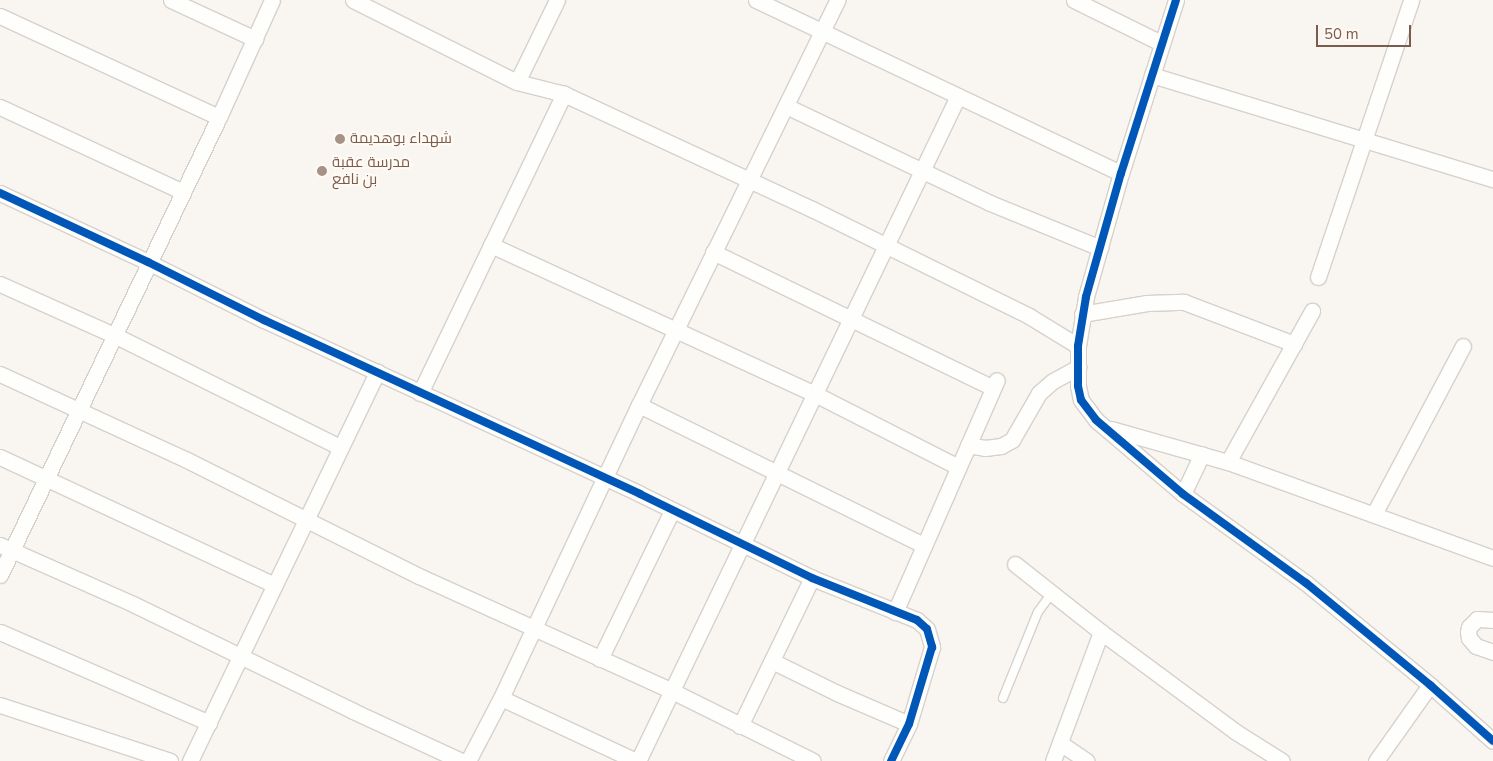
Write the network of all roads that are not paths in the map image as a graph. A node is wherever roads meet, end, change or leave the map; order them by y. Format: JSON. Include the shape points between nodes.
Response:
{"nodes":[{"id":1,"x":171,"y":0,"type":"edge"},
{"id":2,"x":272,"y":0,"type":"edge"},
{"id":3,"x":353,"y":0,"type":"edge"},
{"id":4,"x":756,"y":0,"type":"edge"},
{"id":5,"x":836,"y":0,"type":"edge"},
{"id":6,"x":1074,"y":0,"type":"edge"},
{"id":7,"x":1176,"y":0,"type":"edge"},
{"id":8,"x":1411,"y":0,"type":"edge"},
{"id":9,"x":555,"y":1,"type":"edge"},
{"id":10,"x":0,"y":16,"type":"edge"},
{"id":11,"x":822,"y":31,"type":"junction"},
{"id":12,"x":255,"y":39,"type":"junction"},
{"id":13,"x":1161,"y":43,"type":"junction"},
{"id":14,"x":1152,"y":75,"type":"junction"},
{"id":15,"x":517,"y":82,"type":"junction"},
{"id":16,"x":564,"y":94,"type":"junction"},
{"id":17,"x":958,"y":96,"type":"junction"},
{"id":18,"x":786,"y":106,"type":"junction"},
{"id":19,"x":0,"y":107,"type":"edge"},
{"id":20,"x":219,"y":117,"type":"junction"},
{"id":21,"x":1366,"y":139,"type":"junction"},
{"id":22,"x":922,"y":171,"type":"junction"},
{"id":23,"x":1120,"y":173,"type":"junction"},
{"id":24,"x":749,"y":179,"type":"junction"},
{"id":25,"x":1493,"y":179,"type":"edge"},
{"id":26,"x":183,"y":192,"type":"junction"},
{"id":27,"x":0,"y":193,"type":"edge"},
{"id":28,"x":491,"y":245,"type":"junction"},
{"id":29,"x":886,"y":245,"type":"junction"},
{"id":30,"x":1100,"y":248,"type":"junction"},
{"id":31,"x":713,"y":252,"type":"junction"},
{"id":32,"x":148,"y":262,"type":"junction"},
{"id":33,"x":1318,"y":277,"type":"dead end"},
{"id":34,"x":0,"y":284,"type":"edge"},
{"id":35,"x":1312,"y":311,"type":"dead end"},
{"id":36,"x":1082,"y":314,"type":"junction"},
{"id":37,"x":852,"y":320,"type":"junction"},
{"id":38,"x":677,"y":329,"type":"junction"},
{"id":39,"x":114,"y":335,"type":"junction"},
{"id":40,"x":1294,"y":344,"type":"junction"},
{"id":41,"x":1078,"y":346,"type":"junction"},
{"id":42,"x":1463,"y":346,"type":"dead end"},
{"id":43,"x":1078,"y":367,"type":"junction"},
{"id":44,"x":377,"y":372,"type":"junction"},
{"id":45,"x":0,"y":374,"type":"edge"},
{"id":46,"x":420,"y":393,"type":"junction"},
{"id":47,"x":815,"y":394,"type":"junction"},
{"id":48,"x":639,"y":405,"type":"junction"},
{"id":49,"x":78,"y":411,"type":"junction"},
{"id":50,"x":1107,"y":428,"type":"junction"},
{"id":51,"x":968,"y":445,"type":"junction"},
{"id":52,"x":340,"y":447,"type":"junction"},
{"id":53,"x":1202,"y":454,"type":"junction"},
{"id":54,"x":0,"y":456,"type":"edge"},
{"id":55,"x":1228,"y":462,"type":"junction"},
{"id":56,"x":958,"y":467,"type":"junction"},
{"id":57,"x":777,"y":473,"type":"junction"},
{"id":58,"x":45,"y":478,"type":"junction"},
{"id":59,"x":605,"y":478,"type":"junction"},
{"id":60,"x":1184,"y":494,"type":"junction"},
{"id":61,"x":672,"y":511,"type":"junction"},
{"id":62,"x":1374,"y":514,"type":"junction"},
{"id":63,"x":306,"y":520,"type":"junction"},
{"id":64,"x":924,"y":544,"type":"junction"},
{"id":65,"x":743,"y":545,"type":"junction"},
{"id":66,"x":6,"y":548,"type":"edge"},
{"id":67,"x":1493,"y":558,"type":"edge"},
{"id":68,"x":1015,"y":564,"type":"dead end"},
{"id":69,"x":0,"y":575,"type":"edge"},
{"id":70,"x":812,"y":578,"type":"junction"},
{"id":71,"x":275,"y":585,"type":"junction"},
{"id":72,"x":1052,"y":593,"type":"junction"},
{"id":73,"x":894,"y":612,"type":"junction"},
{"id":74,"x":1493,"y":620,"type":"edge"},
{"id":75,"x":533,"y":629,"type":"junction"},
{"id":76,"x":0,"y":632,"type":"edge"},
{"id":77,"x":1101,"y":632,"type":"junction"},
{"id":78,"x":1493,"y":652,"type":"edge"},
{"id":79,"x":240,"y":656,"type":"junction"},
{"id":80,"x":600,"y":659,"type":"junction"},
{"id":81,"x":772,"y":661,"type":"junction"},
{"id":82,"x":1430,"y":685,"type":"junction"},
{"id":83,"x":672,"y":691,"type":"junction"},
{"id":84,"x":501,"y":698,"type":"junction"},
{"id":85,"x":1003,"y":698,"type":"dead end"},
{"id":86,"x":0,"y":705,"type":"edge"},
{"id":87,"x":208,"y":723,"type":"junction"},
{"id":88,"x":909,"y":724,"type":"junction"},
{"id":89,"x":740,"y":726,"type":"junction"},
{"id":90,"x":1493,"y":741,"type":"edge"},
{"id":91,"x":1060,"y":743,"type":"junction"},
{"id":92,"x":1261,"y":756,"type":"edge"},
{"id":93,"x":170,"y":761,"type":"edge"},
{"id":94,"x":190,"y":761,"type":"edge"},
{"id":95,"x":461,"y":761,"type":"edge"},
{"id":96,"x":468,"y":761,"type":"edge"},
{"id":97,"x":637,"y":761,"type":"edge"},
{"id":98,"x":813,"y":761,"type":"edge"},
{"id":99,"x":891,"y":761,"type":"edge"},
{"id":100,"x":1054,"y":761,"type":"edge"},
{"id":101,"x":1087,"y":761,"type":"edge"},
{"id":102,"x":1282,"y":761,"type":"edge"},
{"id":103,"x":1376,"y":761,"type":"edge"}],
"edges":[{"from":1,"to":12,"type":"street"},
{"from":2,"to":12,"type":"street"},
{"from":3,"to":15,"type":"street"},
{"from":4,"to":11,"type":"street"},
{"from":5,"to":11,"type":"street"},
{"from":6,"to":13,"type":"street"},
{"from":7,"to":13,"type":"street"},
{"from":8,"to":21,"type":"street"},
{"from":9,"to":15,"type":"street"},
{"from":10,"to":20,"type":"street"},
{"from":11,"to":17,"type":"street"},
{"from":11,"to":18,"type":"street"},
{"from":12,"to":20,"type":"street"},
{"from":13,"to":14,"type":"street"},
{"from":14,"to":21,"type":"street"},
{"from":14,"to":23,"type":"street"},
{"from":15,"to":16,"type":"street"},
{"from":16,"to":24,"type":"street"},
{"from":16,"to":28,"type":"street"},
{"from":17,"to":22,"type":"street"},
{"from":17,"to":23,"type":"street"},
{"from":18,"to":22,"type":"street"},
{"from":18,"to":24,"type":"street"},
{"from":19,"to":26,"type":"street"},
{"from":20,"to":26,"type":"street"},
{"from":21,"to":25,"type":"street"},
{"from":21,"to":33,"type":"street"},
{"from":22,"to":29,"type":"street"},
{"from":22,"to":30,"type":"street"},
{"from":23,"to":30,"type":"street"},
{"from":24,"to":29,"type":"street"},
{"from":24,"to":31,"type":"street"},
{"from":26,"to":32,"type":"street"},
{"from":27,"to":32,"type":"street"},
{"from":28,"to":38,"type":"street"},
{"from":28,"to":46,"type":"street"},
{"from":29,"to":37,"type":"street"},
{"from":29,"to":41,"type":"street","via":[[1029,316]]},
{"from":30,"to":36,"type":"street"},
{"from":31,"to":37,"type":"street"},
{"from":31,"to":38,"type":"street"},
{"from":32,"to":39,"type":"street"},
{"from":32,"to":44,"type":"street"},
{"from":34,"to":39,"type":"street"},
{"from":35,"to":40,"type":"street"},
{"from":36,"to":40,"type":"street","via":[[1166,301],[1184,302]]},
{"from":36,"to":41,"type":"street"},
{"from":37,"to":47,"type":"street"},
{"from":37,"to":51,"type":"street","via":[[995,384]]},
{"from":38,"to":47,"type":"street"},
{"from":38,"to":48,"type":"street"},
{"from":39,"to":49,"type":"street"},
{"from":39,"to":52,"type":"street"},
{"from":40,"to":55,"type":"street"},
{"from":41,"to":43,"type":"street"},
{"from":42,"to":62,"type":"street"},
{"from":43,"to":50,"type":"street","via":[[1081,400],[1096,420]]},
{"from":43,"to":51,"type":"street","via":[[1053,381],[1040,393],[1012,440],[1001,446],[985,448]]},
{"from":44,"to":46,"type":"street"},
{"from":44,"to":52,"type":"street"},
{"from":45,"to":49,"type":"street"},
{"from":46,"to":59,"type":"street"},
{"from":47,"to":56,"type":"street"},
{"from":47,"to":57,"type":"street"},
{"from":48,"to":57,"type":"street"},
{"from":48,"to":59,"type":"street"},
{"from":49,"to":58,"type":"street"},
{"from":49,"to":63,"type":"street","via":[[185,459]]},
{"from":50,"to":53,"type":"street"},
{"from":50,"to":60,"type":"street"},
{"from":51,"to":56,"type":"street"},
{"from":52,"to":63,"type":"street"},
{"from":53,"to":55,"type":"street"},
{"from":53,"to":60,"type":"street"},
{"from":54,"to":58,"type":"street"},
{"from":55,"to":62,"type":"street"},
{"from":56,"to":64,"type":"street"},
{"from":57,"to":64,"type":"street"},
{"from":57,"to":65,"type":"street"},
{"from":58,"to":66,"type":"street"},
{"from":58,"to":71,"type":"street"},
{"from":59,"to":61,"type":"street"},
{"from":59,"to":75,"type":"street"},
{"from":60,"to":82,"type":"street","via":[[1306,583]]},
{"from":61,"to":65,"type":"street"},
{"from":61,"to":80,"type":"street"},
{"from":62,"to":67,"type":"street"},
{"from":63,"to":71,"type":"street"},
{"from":63,"to":75,"type":"street"},
{"from":64,"to":73,"type":"street"},
{"from":65,"to":70,"type":"street"},
{"from":65,"to":83,"type":"street"},
{"from":66,"to":69,"type":"street"},
{"from":66,"to":79,"type":"street"},
{"from":68,"to":72,"type":"street"},
{"from":70,"to":73,"type":"street"},
{"from":70,"to":81,"type":"street"},
{"from":71,"to":79,"type":"street"},
{"from":72,"to":77,"type":"street"},
{"from":72,"to":85,"type":"lane","via":[[1038,612]]},
{"from":73,"to":88,"type":"street","via":[[917,620],[927,629],[932,647]]},
{"from":74,"to":78,"type":"street","via":[[1477,619],[1468,632],[1476,646]]},
{"from":75,"to":80,"type":"street"},
{"from":75,"to":84,"type":"street"},
{"from":76,"to":87,"type":"street"},
{"from":77,"to":91,"type":"street"},
{"from":77,"to":92,"type":"street"},
{"from":79,"to":87,"type":"street"},
{"from":79,"to":95,"type":"street"},
{"from":80,"to":83,"type":"street"},
{"from":81,"to":88,"type":"street"},
{"from":81,"to":89,"type":"street"},
{"from":82,"to":90,"type":"street"},
{"from":82,"to":103,"type":"street"},
{"from":83,"to":89,"type":"street"},
{"from":83,"to":97,"type":"street"},
{"from":84,"to":96,"type":"street"},
{"from":84,"to":97,"type":"street"},
{"from":86,"to":93,"type":"street"},
{"from":87,"to":94,"type":"street"},
{"from":88,"to":99,"type":"street"},
{"from":89,"to":98,"type":"street"},
{"from":91,"to":100,"type":"street"},
{"from":91,"to":101,"type":"street"},
{"from":92,"to":102,"type":"street"}]}
